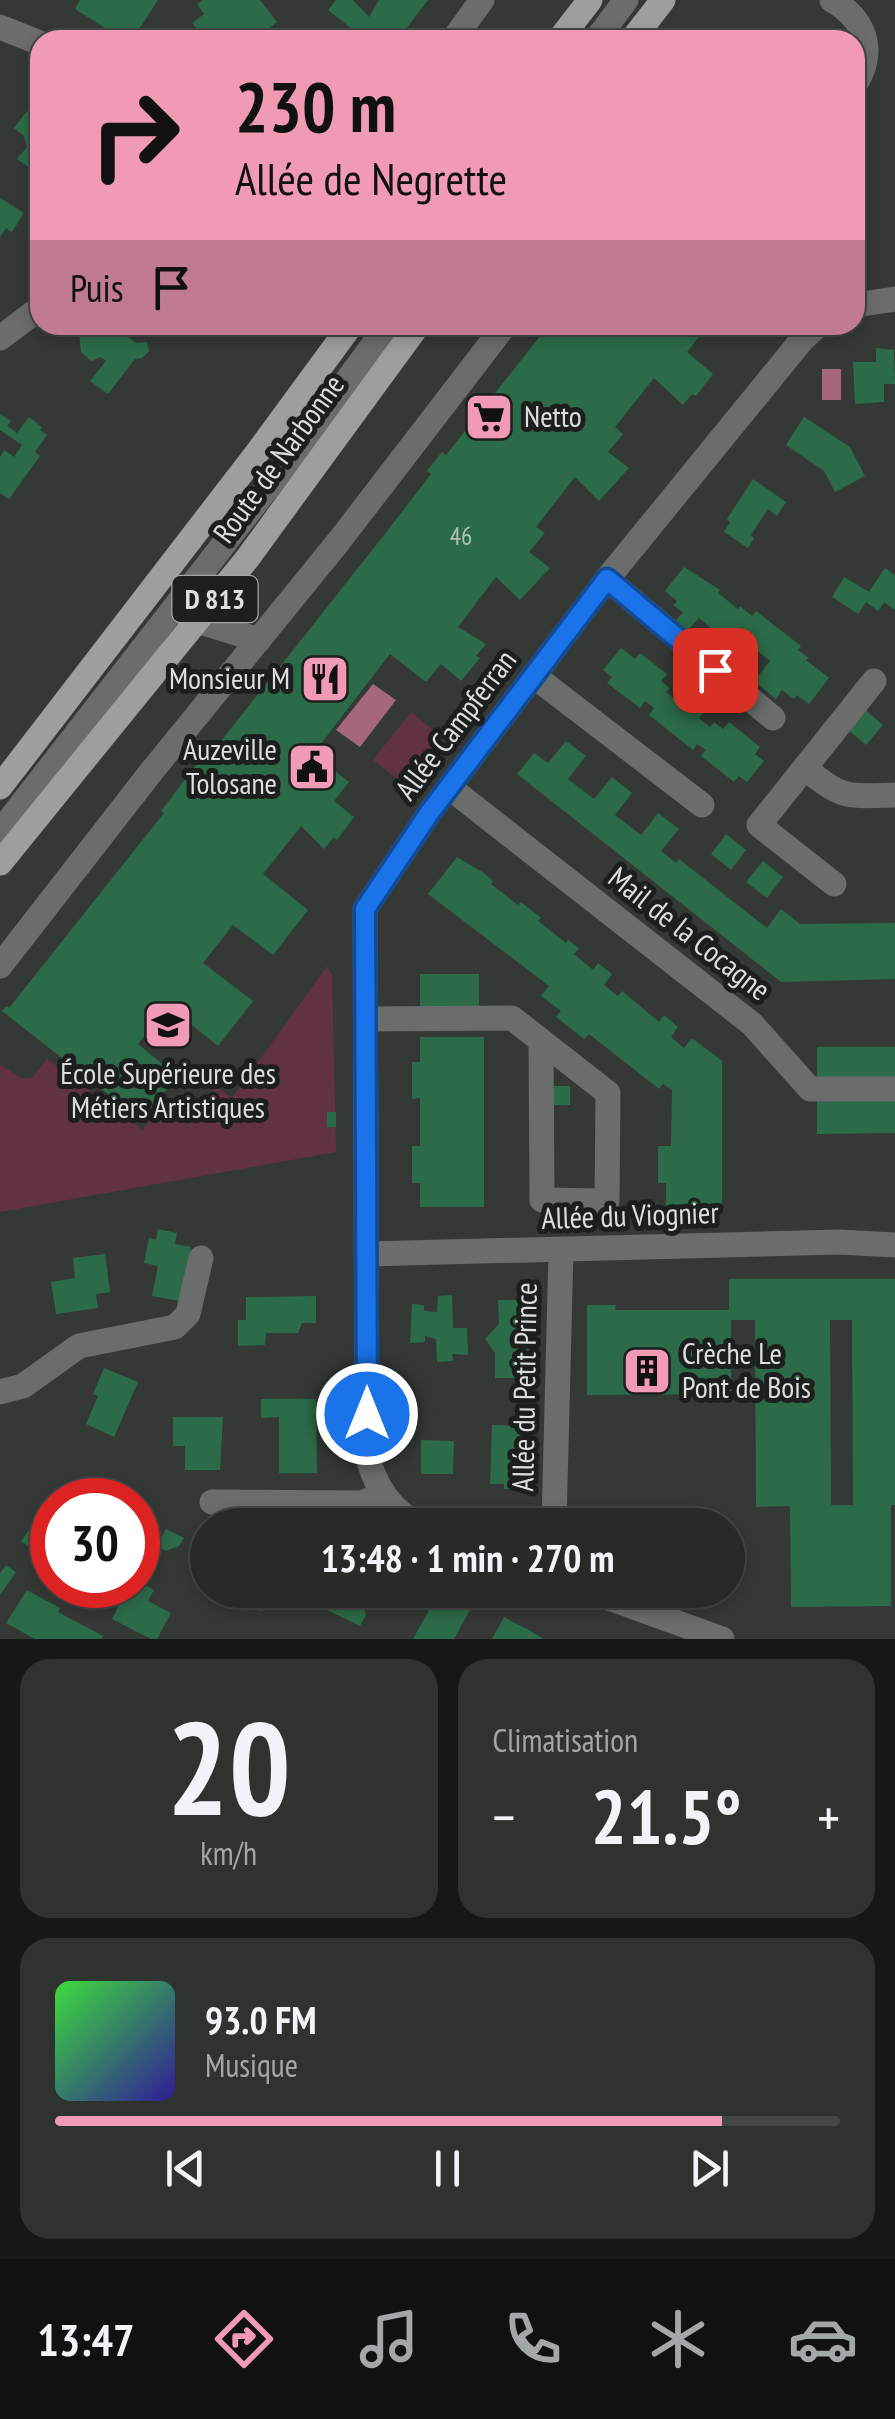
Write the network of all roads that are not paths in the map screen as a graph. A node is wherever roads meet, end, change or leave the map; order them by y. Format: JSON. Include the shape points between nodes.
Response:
{"nodes":[{"id":1,"x":482,"y":0,"type":"edge"},
{"id":2,"x":590,"y":0,"type":"edge"},
{"id":3,"x":626,"y":0,"type":"edge"},
{"id":4,"x":663,"y":0,"type":"edge"},
{"id":5,"x":832,"y":0,"type":"edge"},
{"id":6,"x":0,"y":27,"type":"edge"},
{"id":7,"x":460,"y":30,"type":"edge"},
{"id":8,"x":567,"y":30,"type":"edge"},
{"id":9,"x":604,"y":30,"type":"edge"},
{"id":10,"x":640,"y":30,"type":"edge"},
{"id":11,"x":862,"y":30,"type":"edge"},
{"id":12,"x":865,"y":37,"type":"edge"},
{"id":13,"x":30,"y":39,"type":"edge"},
{"id":14,"x":865,"y":65,"type":"edge"},
{"id":15,"x":895,"y":299,"type":"edge"},
{"id":16,"x":865,"y":304,"type":"edge"},
{"id":17,"x":30,"y":316,"type":"edge"},
{"id":18,"x":344,"y":335,"type":"edge"},
{"id":19,"x":381,"y":335,"type":"edge"},
{"id":20,"x":411,"y":335,"type":"edge"},
{"id":21,"x":497,"y":335,"type":"edge"},
{"id":22,"x":807,"y":335,"type":"edge"},
{"id":23,"x":0,"y":338,"type":"edge"},
{"id":24,"x":607,"y":579,"type":"junction"},
{"id":25,"x":196,"y":622,"type":"junction"},
{"id":26,"x":258,"y":640,"type":"junction"},
{"id":27,"x":534,"y":676,"type":"junction"},
{"id":28,"x":874,"y":681,"type":"dead end"},
{"id":29,"x":772,"y":718,"type":"dead end"},
{"id":30,"x":806,"y":769,"type":"junction"},
{"id":31,"x":0,"y":788,"type":"edge"},
{"id":32,"x":450,"y":788,"type":"junction"},
{"id":33,"x":895,"y":795,"type":"edge"},
{"id":34,"x":702,"y":805,"type":"dead end"},
{"id":35,"x":0,"y":832,"type":"edge"},
{"id":36,"x":0,"y":863,"type":"edge"},
{"id":37,"x":834,"y":884,"type":"dead end"},
{"id":38,"x":0,"y":966,"type":"edge"},
{"id":39,"x":366,"y":1019,"type":"junction"},
{"id":40,"x":540,"y":1040,"type":"junction"},
{"id":41,"x":895,"y":1089,"type":"edge"},
{"id":42,"x":895,"y":1246,"type":"edge"},
{"id":43,"x":560,"y":1250,"type":"junction"},
{"id":44,"x":367,"y":1254,"type":"junction"},
{"id":45,"x":201,"y":1258,"type":"dead end"},
{"id":46,"x":11,"y":1389,"type":"edge"},
{"id":47,"x":383,"y":1494,"type":"junction"},
{"id":48,"x":212,"y":1502,"type":"dead end"},
{"id":49,"x":395,"y":1508,"type":"edge"},
{"id":50,"x":554,"y":1508,"type":"edge"},
{"id":51,"x":637,"y":1608,"type":"edge"},
{"id":52,"x":722,"y":1639,"type":"edge"}],
"edges":[{"from":1,"to":7,"type":"street"},
{"from":2,"to":8,"type":"main road"},
{"from":3,"to":9,"type":"street"},
{"from":4,"to":10,"type":"main road"},
{"from":5,"to":11,"type":"street"},
{"from":6,"to":13,"type":"street"},
{"from":12,"to":14,"type":"street"},
{"from":15,"to":16,"type":"street"},
{"from":17,"to":23,"type":"street"},
{"from":18,"to":31,"type":"main road","name":"Route de Narbonne","number":"D 813"},
{"from":19,"to":35,"type":"street"},
{"from":20,"to":25,"type":"main road","name":"Route de Narbonne","number":"D 813"},
{"from":21,"to":26,"type":"street"},
{"from":22,"to":24,"type":"street","name":"Allée Campferran"},
{"from":24,"to":27,"type":"street","name":"Allée Campferran"},
{"from":24,"to":29,"type":"street"},
{"from":25,"to":26,"type":"street"},
{"from":25,"to":36,"type":"main road","name":"Route de Narbonne","number":"D 813"},
{"from":26,"to":38,"type":"street"},
{"from":27,"to":32,"type":"street","name":"Allée Campferran"},
{"from":27,"to":34,"type":"street"},
{"from":28,"to":30,"type":"street"},
{"from":30,"to":33,"type":"street","via":[[844,796]]},
{"from":30,"to":37,"type":"street","via":[[759,825]]},
{"from":32,"to":39,"type":"street","name":"Allée Campferran","via":[[365,909]]},
{"from":32,"to":41,"type":"street","name":"Mail de la Cocagne","via":[[752,1024],[810,1088]]},
{"from":39,"to":40,"type":"street","via":[[512,1018]]},
{"from":39,"to":44,"type":"street","name":"Allée Campferran"},
{"from":40,"to":40,"type":"street","via":[[608,1093],[606,1202],[542,1200]]},
{"from":42,"to":43,"type":"street","name":"Allée du Viognier"},
{"from":43,"to":44,"type":"street","name":"Allée du Viognier"},
{"from":43,"to":50,"type":"street","name":"Allée du Petit Prince"},
{"from":44,"to":47,"type":"street","name":"Allée Campferran","via":[[367,1454]]},
{"from":45,"to":46,"type":"street","via":[[188,1314],[176,1327],[80,1346]]},
{"from":47,"to":48,"type":"street","via":[[362,1503]]},
{"from":47,"to":49,"type":"street"},
{"from":51,"to":52,"type":"street"}]}
